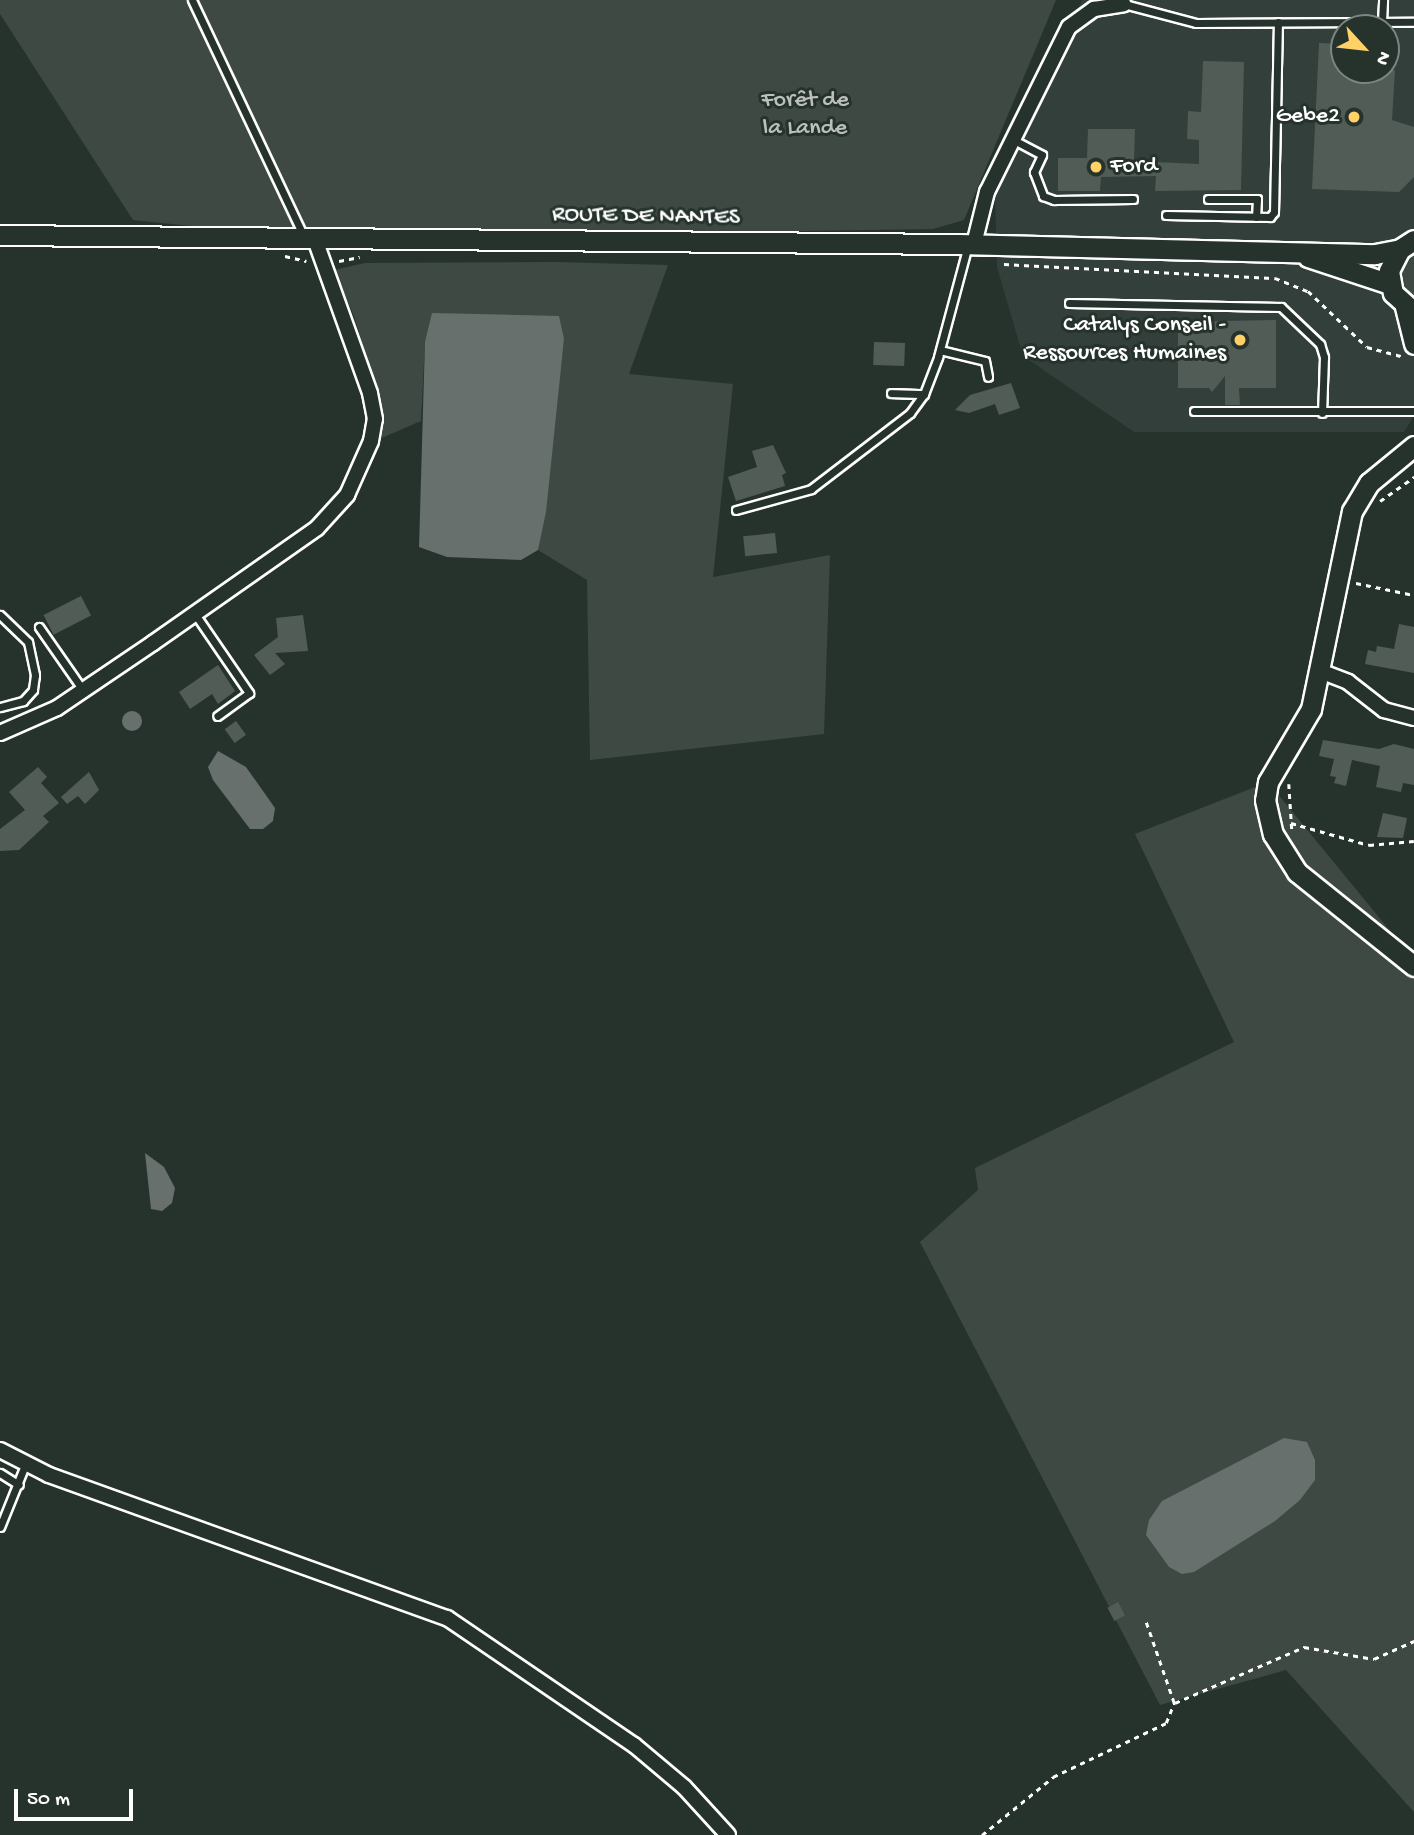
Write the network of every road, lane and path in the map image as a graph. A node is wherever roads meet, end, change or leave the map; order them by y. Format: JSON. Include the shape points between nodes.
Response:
{"nodes":[{"id":1,"x":192,"y":0,"type":"edge"},
{"id":2,"x":1125,"y":2,"type":"edge"},
{"id":3,"x":1278,"y":22,"type":"junction"},
{"id":4,"x":1330,"y":22,"type":"edge"},
{"id":5,"x":1011,"y":138,"type":"junction"},
{"id":6,"x":1133,"y":199,"type":"dead end"},
{"id":7,"x":1208,"y":199,"type":"dead end"},
{"id":8,"x":1166,"y":215,"type":"dead end"},
{"id":9,"x":1256,"y":217,"type":"junction"},
{"id":10,"x":0,"y":234,"type":"edge"},
{"id":11,"x":310,"y":239,"type":"junction"},
{"id":12,"x":1410,"y":242,"type":"edge"},
{"id":13,"x":971,"y":244,"type":"junction"},
{"id":14,"x":1291,"y":251,"type":"junction"},
{"id":15,"x":282,"y":256,"type":"dead end"},
{"id":16,"x":365,"y":256,"type":"dead end"},
{"id":17,"x":993,"y":263,"type":"dead end"},
{"id":18,"x":322,"y":265,"type":"junction"},
{"id":19,"x":1390,"y":284,"type":"junction"},
{"id":20,"x":1069,"y":303,"type":"dead end"},
{"id":21,"x":1409,"y":309,"type":"edge"},
{"id":22,"x":1409,"y":349,"type":"edge"},
{"id":23,"x":940,"y":350,"type":"junction"},
{"id":24,"x":988,"y":377,"type":"dead end"},
{"id":25,"x":891,"y":393,"type":"dead end"},
{"id":26,"x":923,"y":394,"type":"junction"},
{"id":27,"x":1194,"y":411,"type":"dead end"},
{"id":28,"x":1414,"y":411,"type":"edge"},
{"id":29,"x":1322,"y":413,"type":"junction"},
{"id":30,"x":1414,"y":446,"type":"edge"},
{"id":31,"x":1414,"y":477,"type":"edge"},
{"id":32,"x":736,"y":510,"type":"dead end"},
{"id":33,"x":1374,"y":510,"type":"dead end"},
{"id":34,"x":1356,"y":573,"type":"dead end"},
{"id":35,"x":1354,"y":582,"type":"junction"},
{"id":36,"x":1352,"y":592,"type":"dead end"},
{"id":37,"x":1414,"y":595,"type":"edge"},
{"id":38,"x":195,"y":613,"type":"junction"},
{"id":39,"x":0,"y":615,"type":"edge"},
{"id":40,"x":39,"y":627,"type":"dead end"},
{"id":41,"x":1320,"y":671,"type":"junction"},
{"id":42,"x":83,"y":690,"type":"junction"},
{"id":43,"x":23,"y":702,"type":"junction"},
{"id":44,"x":0,"y":707,"type":"edge"},
{"id":45,"x":217,"y":716,"type":"dead end"},
{"id":46,"x":37,"y":718,"type":"junction"},
{"id":47,"x":1414,"y":718,"type":"edge"},
{"id":48,"x":0,"y":733,"type":"edge"},
{"id":49,"x":1290,"y":778,"type":"dead end"},
{"id":50,"x":1291,"y":823,"type":"junction"},
{"id":51,"x":1297,"y":840,"type":"dead end"},
{"id":52,"x":1414,"y":841,"type":"edge"},
{"id":53,"x":1414,"y":966,"type":"edge"},
{"id":54,"x":0,"y":1450,"type":"edge"},
{"id":55,"x":25,"y":1465,"type":"junction"},
{"id":56,"x":0,"y":1473,"type":"edge"},
{"id":57,"x":19,"y":1485,"type":"junction"},
{"id":58,"x":0,"y":1527,"type":"edge"},
{"id":59,"x":1146,"y":1622,"type":"dead end"},
{"id":60,"x":1414,"y":1641,"type":"edge"},
{"id":61,"x":1174,"y":1703,"type":"junction"},
{"id":62,"x":727,"y":1835,"type":"edge"},
{"id":63,"x":982,"y":1835,"type":"edge"}],
"edges":[{"from":1,"to":11,"type":"lane"},
{"from":2,"to":3,"type":"lane","via":[[1196,23]]},
{"from":2,"to":5,"type":"street","via":[[1094,9],[1069,27]]},
{"from":3,"to":4,"type":"lane"},
{"from":3,"to":9,"type":"lane","via":[[1274,212],[1270,217]]},
{"from":5,"to":6,"type":"lane","via":[[1042,155],[1034,172],[1043,196],[1054,200]]},
{"from":5,"to":13,"type":"street"},
{"from":7,"to":9,"type":"lane","via":[[1257,199]]},
{"from":8,"to":9,"type":"lane"},
{"from":10,"to":11,"type":"main road","name":"ROUTE DE NANTES"},
{"from":11,"to":13,"type":"main road","name":"ROUTE DE NANTES"},
{"from":11,"to":18,"type":"street"},
{"from":12,"to":14,"type":"main road","name":"ROUTE DE NANTES","via":[[1375,254]]},
{"from":12,"to":19,"type":"main road","via":[[1393,260]]},
{"from":13,"to":14,"type":"main road","name":"ROUTE DE NANTES"},
{"from":13,"to":23,"type":"lane"},
{"from":14,"to":19,"type":"main road","name":"ROUTE DE NANTES"},
{"from":15,"to":18,"type":"path"},
{"from":16,"to":18,"type":"path"},
{"from":17,"to":22,"type":"path","via":[[1275,278],[1308,292],[1367,347],[1395,358]]},
{"from":18,"to":38,"type":"street","via":[[370,393],[375,419],[371,441],[347,495],[317,528]]},
{"from":19,"to":21,"type":"main road"},
{"from":20,"to":29,"type":"lane","via":[[1282,307],[1320,344],[1324,357]]},
{"from":21,"to":22,"type":"main road"},
{"from":23,"to":24,"type":"lane","via":[[985,361]]},
{"from":23,"to":26,"type":"lane"},
{"from":25,"to":26,"type":"lane"},
{"from":26,"to":32,"type":"lane","via":[[889,433],[811,489]]},
{"from":27,"to":29,"type":"lane"},
{"from":28,"to":29,"type":"lane"},
{"from":30,"to":41,"type":"main road","via":[[1369,483],[1352,511]]},
{"from":31,"to":33,"type":"path","via":[[1389,492]]},
{"from":34,"to":35,"type":"path"},
{"from":35,"to":36,"type":"path"},
{"from":35,"to":37,"type":"path"},
{"from":38,"to":42,"type":"street"},
{"from":38,"to":45,"type":"lane","via":[[249,693]]},
{"from":39,"to":43,"type":"lane","via":[[28,642],[35,658],[33,690]]},
{"from":40,"to":42,"type":"lane"},
{"from":41,"to":47,"type":"street","via":[[1348,682],[1384,710]]},
{"from":41,"to":53,"type":"main road","via":[[1301,732],[1268,782],[1265,800],[1270,825],[1297,872]]},
{"from":42,"to":46,"type":"street"},
{"from":43,"to":44,"type":"lane"},
{"from":43,"to":46,"type":"lane"},
{"from":46,"to":48,"type":"street"},
{"from":49,"to":50,"type":"path"},
{"from":50,"to":51,"type":"path"},
{"from":50,"to":52,"type":"path","via":[[1369,845]]},
{"from":54,"to":55,"type":"street"},
{"from":55,"to":57,"type":"lane"},
{"from":55,"to":62,"type":"street","via":[[447,1618],[634,1745],[684,1787]]},
{"from":56,"to":57,"type":"lane"},
{"from":57,"to":58,"type":"lane"},
{"from":59,"to":61,"type":"path"},
{"from":60,"to":61,"type":"path","via":[[1374,1659],[1304,1647]]},
{"from":61,"to":63,"type":"path","via":[[1166,1723],[1053,1777]]}]}
